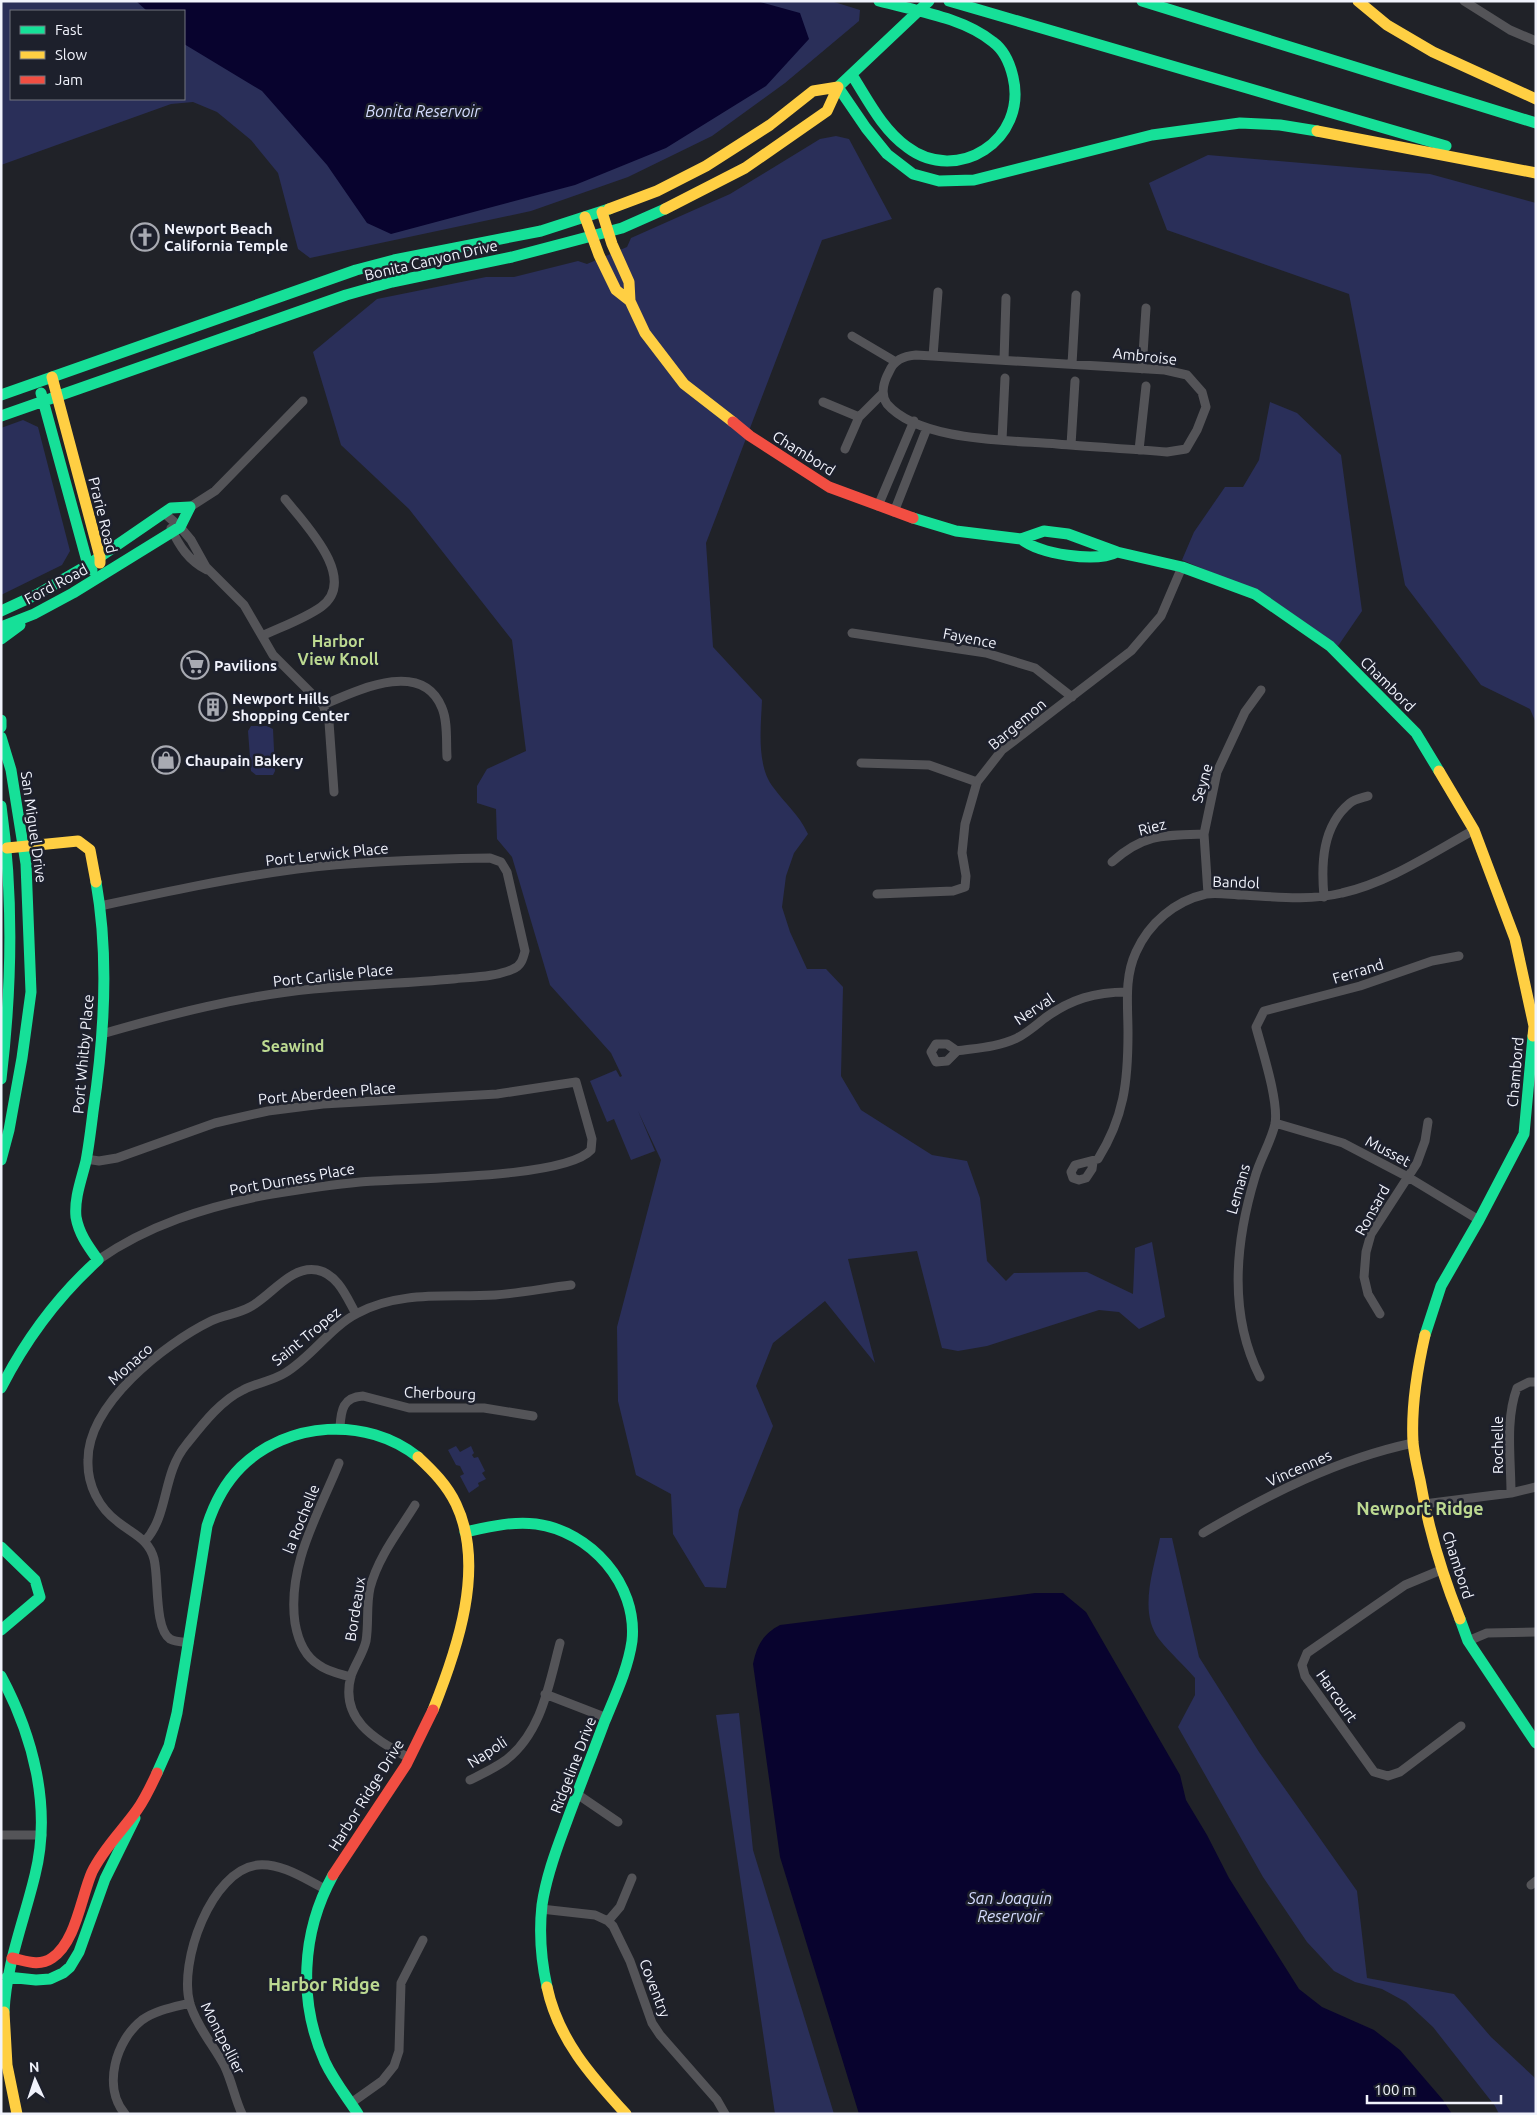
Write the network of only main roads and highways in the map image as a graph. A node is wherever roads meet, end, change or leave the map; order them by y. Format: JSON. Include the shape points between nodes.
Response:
{"nodes":[{"id":1,"x":878,"y":1,"type":"edge"},
{"id":2,"x":929,"y":1,"type":"edge"},
{"id":3,"x":949,"y":1,"type":"edge"},
{"id":4,"x":1142,"y":1,"type":"edge"},
{"id":5,"x":1358,"y":1,"type":"edge"},
{"id":6,"x":852,"y":75,"type":"junction"},
{"id":7,"x":838,"y":87,"type":"junction"},
{"id":8,"x":1536,"y":99,"type":"edge"},
{"id":9,"x":1536,"y":123,"type":"edge"},
{"id":10,"x":1536,"y":173,"type":"edge"},
{"id":11,"x":602,"y":212,"type":"junction"},
{"id":12,"x":585,"y":217,"type":"junction"},
{"id":13,"x":608,"y":232,"type":"junction"},
{"id":14,"x":593,"y":236,"type":"junction"},
{"id":15,"x":630,"y":301,"type":"junction"},
{"id":16,"x":52,"y":377,"type":"junction"},
{"id":17,"x":38,"y":382,"type":"junction"},
{"id":18,"x":1,"y":395,"type":"edge"},
{"id":19,"x":57,"y":397,"type":"junction"},
{"id":20,"x":43,"y":401,"type":"junction"},
{"id":21,"x":1,"y":416,"type":"edge"},
{"id":22,"x":1070,"y":536,"type":"junction"},
{"id":23,"x":1024,"y":543,"type":"junction"},
{"id":24,"x":1117,"y":552,"type":"junction"},
{"id":25,"x":1069,"y":554,"type":"junction"},
{"id":26,"x":100,"y":557,"type":"junction"},
{"id":27,"x":88,"y":565,"type":"junction"},
{"id":28,"x":99,"y":578,"type":"junction"},
{"id":29,"x":1,"y":611,"type":"edge"},
{"id":30,"x":34,"y":614,"type":"junction"},
{"id":31,"x":1,"y":627,"type":"edge"},
{"id":32,"x":1,"y":639,"type":"edge"},
{"id":33,"x":1,"y":720,"type":"edge"},
{"id":34,"x":1,"y":727,"type":"edge"},
{"id":35,"x":1,"y":737,"type":"edge"},
{"id":36,"x":1,"y":806,"type":"edge"},
{"id":37,"x":23,"y":846,"type":"junction"},
{"id":38,"x":7,"y":848,"type":"junction"},
{"id":39,"x":1,"y":1078,"type":"edge"},
{"id":40,"x":1,"y":1160,"type":"edge"},
{"id":41,"x":98,"y":1260,"type":"joint"},
{"id":42,"x":1,"y":1388,"type":"edge"},
{"id":43,"x":465,"y":1532,"type":"junction"},
{"id":44,"x":1,"y":1547,"type":"edge"},
{"id":45,"x":1,"y":1630,"type":"edge"},
{"id":46,"x":1,"y":1676,"type":"edge"},
{"id":47,"x":1536,"y":1743,"type":"edge"},
{"id":48,"x":136,"y":1812,"type":"junction"},
{"id":49,"x":62,"y":1948,"type":"junction"},
{"id":50,"x":12,"y":1958,"type":"junction"},
{"id":51,"x":76,"y":1958,"type":"junction"},
{"id":52,"x":7,"y":1977,"type":"junction"},
{"id":53,"x":17,"y":2114,"type":"edge"},
{"id":54,"x":358,"y":2114,"type":"edge"},
{"id":55,"x":626,"y":2114,"type":"edge"}],
"edges":[{"from":1,"to":6,"type":"main road","via":[[975,30],[994,42],[1014,76],[1016,98],[1011,120],[998,140],[981,154],[961,161],[942,162],[908,149],[888,130]]},
{"from":2,"to":6,"type":"main road","name":"Bonita Canyon Drive"},
{"from":3,"to":10,"type":"main road"},
{"from":4,"to":9,"type":"main road"},
{"from":5,"to":8,"type":"main road","via":[[1387,25],[1432,52]]},
{"from":6,"to":7,"type":"main road","name":"Bonita Canyon Drive"},
{"from":7,"to":10,"type":"main road","via":[[887,155],[906,170],[927,179],[974,180],[1152,135],[1240,123],[1280,125],[1337,134]]},
{"from":7,"to":11,"type":"main road","name":"Bonita Canyon Drive","via":[[813,91],[770,125],[706,166],[656,191]]},
{"from":7,"to":13,"type":"main road","name":"Bonita Canyon Drive","via":[[827,111],[745,168],[669,207]]},
{"from":11,"to":12,"type":"main road","name":"Bonita Canyon Drive"},
{"from":11,"to":13,"type":"main road","name":"Chambord"},
{"from":12,"to":14,"type":"main road","name":"Chambord"},
{"from":12,"to":16,"type":"main road","name":"Bonita Canyon Drive","via":[[506,239],[394,260],[321,281]]},
{"from":13,"to":14,"type":"main road","name":"Bonita Canyon Drive"},
{"from":13,"to":15,"type":"main road","name":"Chambord","via":[[629,282]]},
{"from":14,"to":15,"type":"main road","name":"Chambord","via":[[616,290]]},
{"from":14,"to":19,"type":"main road","name":"Bonita Canyon Drive","via":[[392,282],[337,298]]},
{"from":15,"to":23,"type":"main road","name":"Chambord","via":[[645,333],[684,384],[750,436],[829,486],[894,512],[956,531]]},
{"from":16,"to":17,"type":"main road","name":"Bonita Canyon Drive"},
{"from":16,"to":19,"type":"main road","name":"Prarie Road"},
{"from":17,"to":18,"type":"main road","name":"Bonita Canyon Drive"},
{"from":17,"to":20,"type":"main road","name":"Prarie Road"},
{"from":19,"to":20,"type":"main road","name":"Bonita Canyon Drive"},
{"from":19,"to":26,"type":"main road","name":"Prarie Road"},
{"from":20,"to":21,"type":"main road","name":"Bonita Canyon Drive"},
{"from":20,"to":27,"type":"main road","name":"Prarie Road"},
{"from":22,"to":23,"type":"main road","name":"Chambord","via":[[1044,531]]},
{"from":22,"to":24,"type":"main road","name":"Chambord"},
{"from":22,"to":25,"type":"main road"},
{"from":23,"to":25,"type":"main road","name":"Chambord","via":[[1039,551]]},
{"from":24,"to":25,"type":"main road","name":"Chambord","via":[[1109,556]]},
{"from":24,"to":47,"type":"main road","name":"Chambord","via":[[1182,567],[1255,594],[1330,646],[1416,733],[1474,830],[1515,939],[1534,1026],[1524,1134],[1480,1220],[1441,1286],[1428,1322],[1414,1403],[1414,1443],[1424,1504],[1441,1570],[1468,1641]]},
{"from":26,"to":27,"type":"main road","name":"Ford Road"},
{"from":26,"to":28,"type":"main road","name":"Prarie Road"},
{"from":26,"to":28,"type":"main road","name":"Ford Road","via":[[171,508],[190,507],[176,529]]},
{"from":27,"to":28,"type":"main road","name":"Prarie Road"},
{"from":27,"to":29,"type":"main road","name":"Ford Road"},
{"from":28,"to":30,"type":"main road","name":"Ford Road"},
{"from":30,"to":31,"type":"main road","name":"Ford Road"},
{"from":30,"to":32,"type":"main road"},
{"from":33,"to":34,"type":"main road"},
{"from":35,"to":37,"type":"main road","name":"San Miguel Drive","via":[[11,770]]},
{"from":36,"to":38,"type":"main road","name":"San Miguel Drive"},
{"from":37,"to":38,"type":"main road"},
{"from":37,"to":40,"type":"main road","name":"San Miguel Drive","via":[[31,992],[22,1058]]},
{"from":37,"to":41,"type":"main road","name":"Port Whitby Place","via":[[78,841],[86,845],[93,856],[100,906],[102,1034],[76,1216],[82,1237]]},
{"from":38,"to":39,"type":"main road","name":"San Miguel Drive","via":[[11,910],[9,1023]]},
{"from":41,"to":42,"type":"main road","name":"Port Durness Place","via":[[43,1316]]},
{"from":43,"to":48,"type":"main road","name":"Harbor Ridge Drive","via":[[447,1489],[420,1457],[384,1436],[340,1427],[301,1432],[269,1445],[246,1461],[224,1488],[207,1526],[179,1706],[170,1743]]},
{"from":43,"to":54,"type":"main road","name":"Harbor Ridge Drive","via":[[468,1572],[462,1620],[434,1707],[410,1758],[336,1870],[314,1918],[310,1939],[306,1967],[312,2024],[326,2064]]},
{"from":43,"to":55,"type":"main road","name":"Ridgeline Drive","via":[[505,1524],[539,1524],[566,1532],[582,1540],[611,1568],[626,1598],[632,1633],[626,1667],[551,1865],[541,1909],[540,1944],[542,1967],[562,2032],[594,2079]]},
{"from":44,"to":45,"type":"main road","via":[[35,1580],[40,1597]]},
{"from":46,"to":50,"type":"main road","via":[[13,1696],[30,1741],[39,1782],[42,1835]]},
{"from":48,"to":49,"type":"main road","name":"Harbor Ridge Drive","via":[[93,1871]]},
{"from":48,"to":51,"type":"main road","name":"Harbor Ridge Drive","via":[[132,1828],[94,1907]]},
{"from":49,"to":50,"type":"main road","name":"Harbor Ridge Drive","via":[[42,1963]]},
{"from":49,"to":51,"type":"main road"},
{"from":50,"to":52,"type":"main road"},
{"from":51,"to":52,"type":"main road","name":"Harbor Ridge Drive","via":[[61,1974],[51,1978]]},
{"from":52,"to":53,"type":"main road","via":[[2,2029],[8,2082]]}]}
